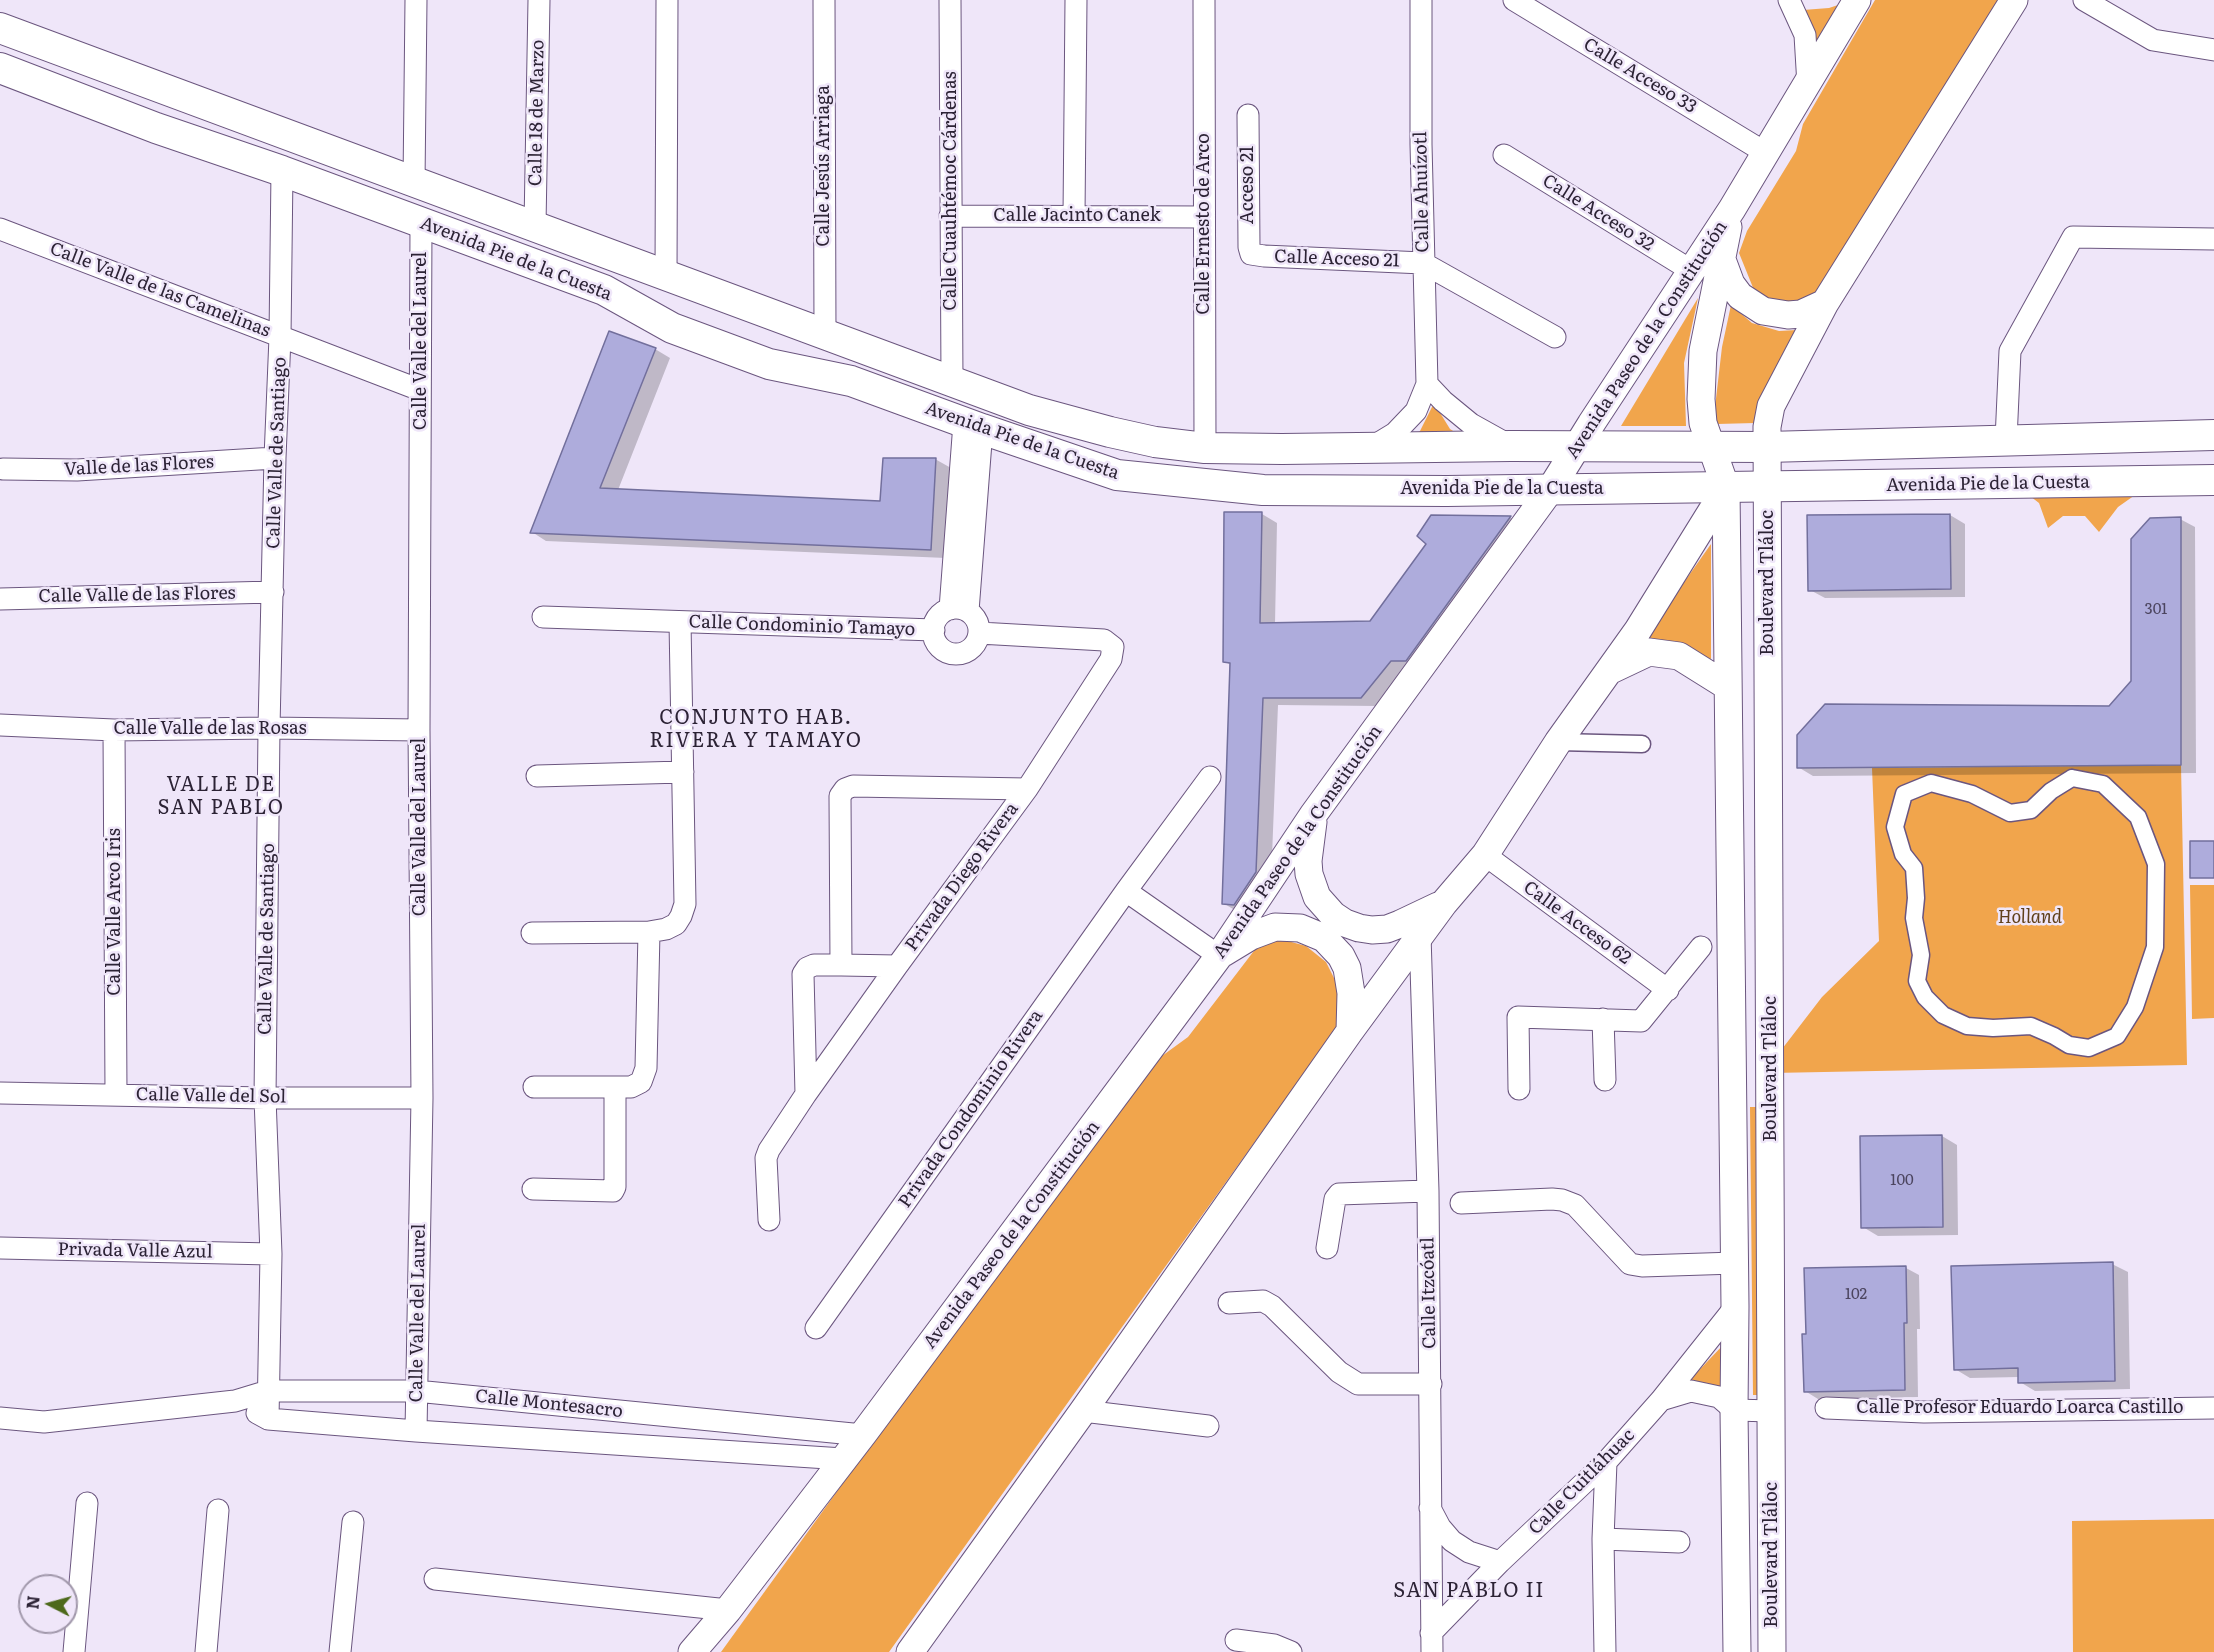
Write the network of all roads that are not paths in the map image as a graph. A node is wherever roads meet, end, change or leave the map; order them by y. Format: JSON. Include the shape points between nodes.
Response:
{"nodes":[{"id":1,"x":416,"y":0,"type":"edge"},
{"id":2,"x":538,"y":0,"type":"edge"},
{"id":3,"x":667,"y":0,"type":"edge"},
{"id":4,"x":824,"y":0,"type":"edge"},
{"id":5,"x":950,"y":0,"type":"edge"},
{"id":6,"x":1076,"y":0,"type":"edge"},
{"id":7,"x":1204,"y":0,"type":"edge"},
{"id":8,"x":1421,"y":0,"type":"edge"},
{"id":9,"x":1514,"y":0,"type":"edge"},
{"id":10,"x":1789,"y":0,"type":"edge"},
{"id":11,"x":1800,"y":0,"type":"edge"},
{"id":12,"x":1857,"y":0,"type":"edge"},
{"id":13,"x":2014,"y":0,"type":"edge"},
{"id":14,"x":2084,"y":0,"type":"edge"},
{"id":15,"x":0,"y":28,"type":"edge"},
{"id":16,"x":2214,"y":50,"type":"edge"},
{"id":17,"x":0,"y":68,"type":"edge"},
{"id":18,"x":1808,"y":85,"type":"junction"},
{"id":19,"x":1248,"y":115,"type":"dead end"},
{"id":20,"x":1766,"y":153,"type":"junction"},
{"id":21,"x":1504,"y":155,"type":"dead end"},
{"id":22,"x":282,"y":171,"type":"junction"},
{"id":23,"x":414,"y":183,"type":"junction"},
{"id":24,"x":1732,"y":209,"type":"junction"},
{"id":25,"x":950,"y":216,"type":"junction"},
{"id":26,"x":1074,"y":216,"type":"junction"},
{"id":27,"x":1204,"y":217,"type":"junction"},
{"id":28,"x":421,"y":223,"type":"junction"},
{"id":29,"x":535,"y":225,"type":"junction"},
{"id":30,"x":0,"y":229,"type":"edge"},
{"id":31,"x":2214,"y":239,"type":"edge"},
{"id":32,"x":1251,"y":254,"type":"joint"},
{"id":33,"x":1721,"y":257,"type":"junction"},
{"id":34,"x":1423,"y":263,"type":"junction"},
{"id":35,"x":1692,"y":271,"type":"junction"},
{"id":36,"x":666,"y":276,"type":"junction"},
{"id":37,"x":1824,"y":303,"type":"junction"},
{"id":38,"x":825,"y":333,"type":"junction"},
{"id":39,"x":280,"y":337,"type":"junction"},
{"id":40,"x":1555,"y":337,"type":"dead end"},
{"id":41,"x":952,"y":381,"type":"junction"},
{"id":42,"x":1427,"y":384,"type":"junction"},
{"id":43,"x":420,"y":390,"type":"junction"},
{"id":44,"x":973,"y":426,"type":"junction"},
{"id":45,"x":2214,"y":435,"type":"edge"},
{"id":46,"x":2006,"y":440,"type":"junction"},
{"id":47,"x":1510,"y":446,"type":"junction"},
{"id":48,"x":1577,"y":446,"type":"junction"},
{"id":49,"x":1710,"y":447,"type":"junction"},
{"id":50,"x":1767,"y":447,"type":"junction"},
{"id":51,"x":1205,"y":448,"type":"junction"},
{"id":52,"x":1367,"y":450,"type":"junction"},
{"id":53,"x":275,"y":458,"type":"junction"},
{"id":54,"x":3,"y":469,"type":"dead end"},
{"id":55,"x":2214,"y":480,"type":"edge"},
{"id":56,"x":1767,"y":487,"type":"junction"},
{"id":57,"x":1726,"y":488,"type":"junction"},
{"id":58,"x":1550,"y":489,"type":"junction"},
{"id":59,"x":273,"y":592,"type":"junction"},
{"id":60,"x":0,"y":599,"type":"edge"},
{"id":61,"x":959,"y":610,"type":"junction"},
{"id":62,"x":543,"y":617,"type":"dead end"},
{"id":63,"x":680,"y":622,"type":"junction"},
{"id":64,"x":934,"y":630,"type":"junction"},
{"id":65,"x":980,"y":633,"type":"junction"},
{"id":66,"x":1610,"y":670,"type":"junction"},
{"id":67,"x":1727,"y":686,"type":"junction"},
{"id":68,"x":0,"y":725,"type":"edge"},
{"id":69,"x":269,"y":728,"type":"junction"},
{"id":70,"x":114,"y":730,"type":"junction"},
{"id":71,"x":419,"y":730,"type":"junction"},
{"id":72,"x":1558,"y":742,"type":"junction"},
{"id":73,"x":1642,"y":744,"type":"dead end"},
{"id":74,"x":683,"y":772,"type":"junction"},
{"id":75,"x":537,"y":776,"type":"dead end"},
{"id":76,"x":1210,"y":777,"type":"dead end"},
{"id":77,"x":1027,"y":789,"type":"junction"},
{"id":78,"x":1313,"y":815,"type":"junction"},
{"id":79,"x":1485,"y":855,"type":"junction"},
{"id":80,"x":1126,"y":891,"type":"junction"},
{"id":81,"x":1443,"y":903,"type":"junction"},
{"id":82,"x":649,"y":932,"type":"junction"},
{"id":83,"x":532,"y":933,"type":"dead end"},
{"id":84,"x":1419,"y":935,"type":"junction"},
{"id":85,"x":1701,"y":947,"type":"dead end"},
{"id":86,"x":1219,"y":956,"type":"junction"},
{"id":87,"x":841,"y":965,"type":"junction"},
{"id":88,"x":897,"y":966,"type":"junction"},
{"id":89,"x":1917,"y":981,"type":"joint"},
{"id":90,"x":1668,"y":990,"type":"junction"},
{"id":91,"x":1604,"y":1019,"type":"junction"},
{"id":92,"x":1350,"y":1031,"type":"junction"},
{"id":93,"x":1605,"y":1080,"type":"dead end"},
{"id":94,"x":534,"y":1087,"type":"dead end"},
{"id":95,"x":615,"y":1088,"type":"junction"},
{"id":96,"x":1519,"y":1089,"type":"dead end"},
{"id":97,"x":0,"y":1093,"type":"edge"},
{"id":98,"x":116,"y":1094,"type":"junction"},
{"id":99,"x":806,"y":1094,"type":"junction"},
{"id":100,"x":265,"y":1098,"type":"junction"},
{"id":101,"x":422,"y":1098,"type":"junction"},
{"id":102,"x":533,"y":1189,"type":"dead end"},
{"id":103,"x":1428,"y":1191,"type":"junction"},
{"id":104,"x":1461,"y":1203,"type":"dead end"},
{"id":105,"x":769,"y":1220,"type":"dead end"},
{"id":106,"x":0,"y":1248,"type":"edge"},
{"id":107,"x":1327,"y":1248,"type":"dead end"},
{"id":108,"x":271,"y":1254,"type":"junction"},
{"id":109,"x":1735,"y":1263,"type":"junction"},
{"id":110,"x":1229,"y":1303,"type":"dead end"},
{"id":111,"x":1736,"y":1307,"type":"junction"},
{"id":112,"x":816,"y":1328,"type":"dead end"},
{"id":113,"x":1431,"y":1384,"type":"junction"},
{"id":114,"x":268,"y":1391,"type":"junction"},
{"id":115,"x":416,"y":1392,"type":"junction"},
{"id":116,"x":1660,"y":1400,"type":"junction"},
{"id":117,"x":235,"y":1401,"type":"junction"},
{"id":118,"x":1826,"y":1408,"type":"dead end"},
{"id":119,"x":2214,"y":1408,"type":"edge"},
{"id":120,"x":1734,"y":1410,"type":"junction"},
{"id":121,"x":1083,"y":1411,"type":"junction"},
{"id":122,"x":1772,"y":1411,"type":"junction"},
{"id":123,"x":0,"y":1418,"type":"edge"},
{"id":124,"x":268,"y":1419,"type":"junction"},
{"id":125,"x":1208,"y":1426,"type":"dead end"},
{"id":126,"x":416,"y":1431,"type":"junction"},
{"id":127,"x":863,"y":1435,"type":"junction"},
{"id":128,"x":843,"y":1459,"type":"junction"},
{"id":129,"x":1606,"y":1462,"type":"junction"},
{"id":130,"x":87,"y":1503,"type":"dead end"},
{"id":131,"x":1430,"y":1507,"type":"junction"},
{"id":132,"x":218,"y":1510,"type":"dead end"},
{"id":133,"x":353,"y":1522,"type":"dead end"},
{"id":134,"x":1603,"y":1539,"type":"junction"},
{"id":135,"x":1679,"y":1542,"type":"dead end"},
{"id":136,"x":1500,"y":1562,"type":"junction"},
{"id":137,"x":435,"y":1579,"type":"dead end"},
{"id":138,"x":728,"y":1610,"type":"junction"},
{"id":139,"x":1236,"y":1640,"type":"dead end"},
{"id":140,"x":1431,"y":1643,"type":"edge"},
{"id":141,"x":74,"y":1652,"type":"edge"},
{"id":142,"x":206,"y":1652,"type":"edge"},
{"id":143,"x":340,"y":1652,"type":"edge"},
{"id":144,"x":692,"y":1652,"type":"edge"},
{"id":145,"x":910,"y":1652,"type":"edge"},
{"id":146,"x":1291,"y":1652,"type":"edge"},
{"id":147,"x":1605,"y":1652,"type":"edge"},
{"id":148,"x":1737,"y":1652,"type":"edge"},
{"id":149,"x":1773,"y":1652,"type":"edge"}],
"edges":[{"from":1,"to":23,"type":"street"},
{"from":2,"to":29,"type":"street","name":"Calle 18 de Marzo"},
{"from":3,"to":36,"type":"street"},
{"from":4,"to":38,"type":"street","name":"Calle Jesús Arriaga"},
{"from":5,"to":25,"type":"street","name":"Calle Cuauhtémoc Cárdenas"},
{"from":6,"to":26,"type":"street"},
{"from":7,"to":27,"type":"street","name":"Calle Ernesto de Arco"},
{"from":8,"to":34,"type":"street","name":"Calle Ahuízotl"},
{"from":9,"to":20,"type":"street","name":"Calle Acceso 33"},
{"from":10,"to":11,"type":"street"},
{"from":10,"to":18,"type":"street","via":[[1805,35]]},
{"from":12,"to":18,"type":"street","name":"Avenida Paseo de la Constitución"},
{"from":13,"to":37,"type":"street"},
{"from":14,"to":16,"type":"street","via":[[2152,40]]},
{"from":15,"to":23,"type":"main road","name":"Avenida Pie de la Cuesta"},
{"from":17,"to":22,"type":"main road","name":"Avenida Pie de la Cuesta"},
{"from":18,"to":20,"type":"street","name":"Avenida Paseo de la Constitución"},
{"from":19,"to":32,"type":"street","name":"Acceso 21"},
{"from":20,"to":24,"type":"street","name":"Avenida Paseo de la Constitución"},
{"from":21,"to":35,"type":"street","name":"Calle Acceso 32"},
{"from":22,"to":28,"type":"main road","name":"Avenida Pie de la Cuesta"},
{"from":22,"to":39,"type":"street","name":"Calle Valle de Santiago"},
{"from":23,"to":29,"type":"main road","name":"Avenida Pie de la Cuesta"},
{"from":24,"to":33,"type":"street"},
{"from":24,"to":35,"type":"street","name":"Avenida Paseo de la Constitución"},
{"from":25,"to":26,"type":"street","name":"Calle Jacinto Canek"},
{"from":25,"to":41,"type":"street","name":"Calle Cuauhtémoc Cárdenas"},
{"from":26,"to":27,"type":"street","name":"Calle Jacinto Canek"},
{"from":27,"to":51,"type":"street","name":"Calle Ernesto de Arco"},
{"from":28,"to":43,"type":"street","name":"Calle Valle del Laurel"},
{"from":28,"to":44,"type":"main road","name":"Avenida Pie de la Cuesta","via":[[604,290],[683,332],[769,364],[851,381]]},
{"from":29,"to":36,"type":"main road","name":"Avenida Pie de la Cuesta"},
{"from":30,"to":39,"type":"street","name":"Calle Valle de las Camelinas"},
{"from":31,"to":46,"type":"street","via":[[2073,237],[2010,351]]},
{"from":32,"to":34,"type":"street","name":"Calle Acceso 21"},
{"from":33,"to":37,"type":"street","via":[[1735,290],[1763,311],[1801,314]]},
{"from":33,"to":49,"type":"street","via":[[1703,351],[1701,399]]},
{"from":34,"to":40,"type":"street"},
{"from":34,"to":42,"type":"street","name":"Calle Ahuízotl"},
{"from":35,"to":48,"type":"street","name":"Avenida Paseo de la Constitución"},
{"from":36,"to":38,"type":"main road","name":"Avenida Pie de la Cuesta"},
{"from":37,"to":50,"type":"street","via":[[1771,406]]},
{"from":38,"to":41,"type":"main road","name":"Avenida Pie de la Cuesta"},
{"from":39,"to":43,"type":"street","name":"Calle Valle de las Camelinas"},
{"from":39,"to":53,"type":"street","name":"Calle Valle de Santiago"},
{"from":41,"to":51,"type":"main road","name":"Avenida Pie de la Cuesta","via":[[1029,410],[1110,432]]},
{"from":42,"to":47,"type":"street","via":[[1471,424]]},
{"from":42,"to":52,"type":"street","name":"Calle Ahuízotl","via":[[1416,411],[1395,433]]},
{"from":43,"to":71,"type":"street","name":"Calle Valle del Laurel"},
{"from":44,"to":58,"type":"main road","name":"Avenida Pie de la Cuesta","via":[[1117,475],[1141,479],[1263,490]]},
{"from":44,"to":61,"type":"street"},
{"from":45,"to":46,"type":"main road","name":"Avenida Pie de la Cuesta"},
{"from":46,"to":50,"type":"main road","name":"Avenida Pie de la Cuesta"},
{"from":47,"to":48,"type":"main road","name":"Avenida Pie de la Cuesta"},
{"from":47,"to":52,"type":"main road","name":"Avenida Pie de la Cuesta"},
{"from":48,"to":49,"type":"main road","name":"Avenida Pie de la Cuesta"},
{"from":48,"to":58,"type":"street","name":"Avenida Paseo de la Constitución"},
{"from":49,"to":50,"type":"main road","name":"Avenida Pie de la Cuesta"},
{"from":49,"to":57,"type":"street"},
{"from":50,"to":56,"type":"street","name":"Boulevard Tláloc"},
{"from":50,"to":57,"type":"main road"},
{"from":51,"to":52,"type":"main road","name":"Avenida Pie de la Cuesta"},
{"from":53,"to":54,"type":"street","name":"Valle de las Flores","via":[[77,470]]},
{"from":53,"to":59,"type":"street","name":"Calle Valle de Santiago"},
{"from":55,"to":56,"type":"main road","name":"Avenida Pie de la Cuesta"},
{"from":56,"to":57,"type":"main road","name":"Avenida Pie de la Cuesta"},
{"from":56,"to":122,"type":"street","name":"Boulevard Tláloc"},
{"from":57,"to":58,"type":"main road","name":"Avenida Pie de la Cuesta"},
{"from":57,"to":66,"type":"street"},
{"from":57,"to":67,"type":"street","name":"Boulevard Tláloc"},
{"from":58,"to":78,"type":"street","name":"Avenida Paseo de la Constitución"},
{"from":59,"to":60,"type":"street","name":"Calle Valle de las Flores"},
{"from":59,"to":69,"type":"street","name":"Calle Valle de Santiago"},
{"from":61,"to":64,"type":"street","via":[[938,617]]},
{"from":61,"to":65,"type":"street","via":[[977,621]]},
{"from":62,"to":63,"type":"street"},
{"from":63,"to":64,"type":"street","name":"Calle Condominio Tamayo"},
{"from":63,"to":74,"type":"street","name":"Calle Condominio Tamayo"},
{"from":64,"to":65,"type":"street","via":[[937,644],[954,655],[969,651]]},
{"from":65,"to":77,"type":"street","name":"Privada Diego Rivera","via":[[1104,640],[1113,647],[1111,659]]},
{"from":66,"to":67,"type":"street","via":[[1649,652],[1679,656]]},
{"from":66,"to":72,"type":"street"},
{"from":67,"to":109,"type":"street","name":"Boulevard Tláloc"},
{"from":68,"to":70,"type":"street","name":"Calle Valle de las Rosas"},
{"from":69,"to":70,"type":"street","name":"Calle Valle de las Rosas"},
{"from":69,"to":71,"type":"street","name":"Calle Valle de las Rosas"},
{"from":69,"to":100,"type":"street","name":"Calle Valle de Santiago"},
{"from":70,"to":98,"type":"street","name":"Calle Valle Arco Iris"},
{"from":71,"to":101,"type":"street","name":"Calle Valle del Laurel"},
{"from":72,"to":73,"type":"street"},
{"from":72,"to":79,"type":"street"},
{"from":74,"to":75,"type":"street"},
{"from":74,"to":82,"type":"street","name":"Calle Condominio Tamayo","via":[[685,904],[676,924]]},
{"from":76,"to":80,"type":"street","name":"Privada Condominio Rivera"},
{"from":77,"to":87,"type":"street","name":"Privada Diego Rivera","via":[[845,789],[840,796]]},
{"from":77,"to":88,"type":"street","name":"Privada Diego Rivera"},
{"from":78,"to":81,"type":"street","via":[[1309,874],[1317,897],[1333,915],[1359,928],[1387,929]]},
{"from":78,"to":86,"type":"street","name":"Avenida Paseo de la Constitución"},
{"from":79,"to":81,"type":"street"},
{"from":79,"to":90,"type":"street","name":"Calle Acceso 62"},
{"from":80,"to":86,"type":"street"},
{"from":80,"to":112,"type":"street","name":"Privada Condominio Rivera"},
{"from":81,"to":84,"type":"street"},
{"from":82,"to":83,"type":"street","name":"Calle Condominio Tamayo"},
{"from":82,"to":95,"type":"street","via":[[645,1075],[636,1085]]},
{"from":84,"to":92,"type":"street"},
{"from":84,"to":103,"type":"street","name":"Calle Itzcóatl"},
{"from":85,"to":90,"type":"street"},
{"from":86,"to":92,"type":"street","via":[[1251,936],[1275,927],[1300,928],[1324,938],[1347,968]]},
{"from":86,"to":127,"type":"street","name":"Avenida Paseo de la Constitución"},
{"from":87,"to":88,"type":"street","name":"Privada Diego Rivera"},
{"from":87,"to":99,"type":"street","name":"Privada Diego Rivera","via":[[814,966],[803,974]]},
{"from":88,"to":99,"type":"street","name":"Privada Diego Rivera"},
{"from":89,"to":89,"type":"street","via":[[1925,997],[1943,1015],[1967,1026],[2031,1026],[2069,1045],[2089,1048],[2117,1036],[2135,1007],[2155,947],[2156,864],[2138,817],[2103,784],[2072,778],[2031,810],[2010,813],[1972,794],[1931,783],[1904,794],[1895,827],[1903,854],[1914,868],[1914,918],[1921,955]]},
{"from":90,"to":91,"type":"street","via":[[1641,1021]]},
{"from":91,"to":93,"type":"street"},
{"from":91,"to":96,"type":"street","via":[[1518,1017]]},
{"from":92,"to":121,"type":"street"},
{"from":94,"to":95,"type":"street"},
{"from":95,"to":102,"type":"street","via":[[614,1191]]},
{"from":97,"to":98,"type":"street","name":"Calle Valle del Sol"},
{"from":98,"to":100,"type":"street","name":"Calle Valle del Sol"},
{"from":99,"to":105,"type":"street","name":"Privada Diego Rivera","via":[[766,1158]]},
{"from":100,"to":101,"type":"street","name":"Calle Valle del Sol"},
{"from":100,"to":108,"type":"street","name":"Calle Valle de Santiago"},
{"from":101,"to":115,"type":"street","name":"Calle Valle del Laurel"},
{"from":103,"to":107,"type":"street","via":[[1339,1194]]},
{"from":103,"to":113,"type":"street","name":"Calle Itzcóatl"},
{"from":104,"to":109,"type":"street","via":[[1562,1200],[1575,1205],[1630,1264]]},
{"from":106,"to":108,"type":"street","name":"Privada Valle Azul"},
{"from":108,"to":114,"type":"street","name":"Calle Valle de Santiago"},
{"from":109,"to":111,"type":"street","name":"Boulevard Tláloc"},
{"from":110,"to":113,"type":"street","via":[[1263,1301],[1272,1306],[1339,1372],[1358,1384]]},
{"from":111,"to":116,"type":"street","name":"Calle Cuitláhuac"},
{"from":111,"to":120,"type":"street","name":"Boulevard Tláloc"},
{"from":113,"to":131,"type":"street","name":"Calle Itzcóatl"},
{"from":114,"to":115,"type":"street","name":"Calle Montesacro"},
{"from":114,"to":117,"type":"street","name":"Calle Montesacro"},
{"from":114,"to":124,"type":"street","name":"Calle Valle de Santiago"},
{"from":115,"to":126,"type":"street","name":"Calle Valle del Laurel"},
{"from":115,"to":127,"type":"street","name":"Calle Montesacro"},
{"from":116,"to":120,"type":"street","via":[[1691,1391],[1719,1397]]},
{"from":116,"to":129,"type":"street","name":"Calle Cuitláhuac"},
{"from":117,"to":123,"type":"street","name":"Calle Montesacro","via":[[45,1422]]},
{"from":117,"to":124,"type":"street","name":"Calle Montesacro"},
{"from":118,"to":119,"type":"street","name":"Calle Profesor Eduardo Loarca Castillo","via":[[1924,1412]]},
{"from":120,"to":122,"type":"street"},
{"from":120,"to":148,"type":"street","name":"Boulevard Tláloc"},
{"from":121,"to":125,"type":"street"},
{"from":121,"to":145,"type":"street"},
{"from":122,"to":149,"type":"street","name":"Boulevard Tláloc"},
{"from":124,"to":126,"type":"street","name":"Calle Montesacro"},
{"from":126,"to":128,"type":"street","name":"Calle Montesacro"},
{"from":127,"to":128,"type":"street","name":"Avenida Paseo de la Constitución"},
{"from":128,"to":138,"type":"street","name":"Avenida Paseo de la Constitución"},
{"from":129,"to":134,"type":"street"},
{"from":129,"to":136,"type":"street","name":"Calle Cuitláhuac"},
{"from":130,"to":141,"type":"street"},
{"from":131,"to":136,"type":"street","via":[[1452,1541],[1469,1552]]},
{"from":131,"to":140,"type":"street","name":"Calle Itzcóatl"},
{"from":132,"to":142,"type":"street"},
{"from":133,"to":143,"type":"street"},
{"from":134,"to":135,"type":"street"},
{"from":134,"to":147,"type":"street"},
{"from":136,"to":140,"type":"street","name":"Calle Cuitláhuac"},
{"from":137,"to":138,"type":"street"},
{"from":138,"to":144,"type":"street","name":"Avenida Paseo de la Constitución"},
{"from":139,"to":146,"type":"street","via":[[1274,1645]]}]}
